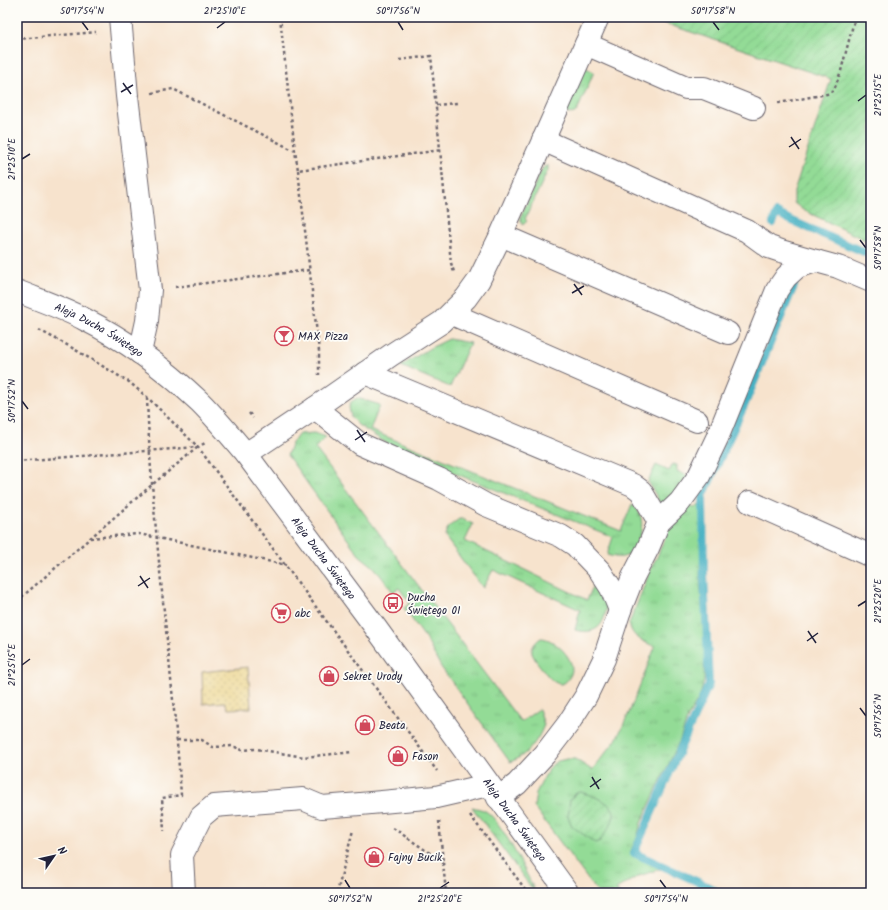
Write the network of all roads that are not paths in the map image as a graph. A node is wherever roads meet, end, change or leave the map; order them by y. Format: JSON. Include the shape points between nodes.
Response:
{"nodes":[{"id":1,"x":120,"y":17,"type":"edge"},
{"id":2,"x":598,"y":17,"type":"edge"},
{"id":3,"x":586,"y":44,"type":"junction"},
{"id":4,"x":754,"y":108,"type":"road end"},
{"id":5,"x":543,"y":140,"type":"junction"},
{"id":6,"x":501,"y":235,"type":"junction"},
{"id":7,"x":816,"y":262,"type":"junction"},
{"id":8,"x":871,"y":281,"type":"edge"},
{"id":9,"x":17,"y":291,"type":"edge"},
{"id":10,"x":452,"y":314,"type":"junction"},
{"id":11,"x":728,"y":333,"type":"dead end"},
{"id":12,"x":140,"y":353,"type":"junction"},
{"id":13,"x":365,"y":373,"type":"junction"},
{"id":14,"x":315,"y":408,"type":"junction"},
{"id":15,"x":697,"y":421,"type":"dead end"},
{"id":16,"x":246,"y":454,"type":"junction"},
{"id":17,"x":750,"y":502,"type":"dead end"},
{"id":18,"x":659,"y":522,"type":"junction"},
{"id":19,"x":871,"y":556,"type":"edge"},
{"id":20,"x":620,"y":610,"type":"junction"},
{"id":21,"x":493,"y":791,"type":"junction"},
{"id":22,"x":184,"y":893,"type":"edge"},
{"id":23,"x":568,"y":893,"type":"edge"}],
"edges":[{"from":1,"to":12,"type":"street","via":[[150,290]]},
{"from":2,"to":3,"type":"street"},
{"from":3,"to":4,"type":"street","via":[[686,88],[704,88]]},
{"from":3,"to":5,"type":"street"},
{"from":5,"to":6,"type":"street"},
{"from":5,"to":7,"type":"street","via":[[747,231],[769,247]]},
{"from":6,"to":10,"type":"street","via":[[479,280]]},
{"from":6,"to":11,"type":"street"},
{"from":7,"to":8,"type":"street","via":[[838,267]]},
{"from":7,"to":18,"type":"street","via":[[797,268],[786,277],[777,290],[718,436],[699,476],[680,502]]},
{"from":9,"to":12,"type":"street","name":"Aleja Ducha Świętego","via":[[84,319]]},
{"from":10,"to":13,"type":"street"},
{"from":10,"to":15,"type":"street"},
{"from":12,"to":16,"type":"street","name":"Aleja Ducha Świętego","via":[[200,403]]},
{"from":13,"to":14,"type":"street"},
{"from":13,"to":18,"type":"street","via":[[634,485],[641,491]]},
{"from":14,"to":16,"type":"street"},
{"from":14,"to":20,"type":"street","via":[[360,444],[575,545],[600,571],[611,588]]},
{"from":16,"to":21,"type":"street","name":"Aleja Ducha Świętego"},
{"from":17,"to":19,"type":"street"},
{"from":18,"to":20,"type":"street"},
{"from":20,"to":21,"type":"street","via":[[604,659],[586,696],[568,724],[517,784]]},
{"from":21,"to":22,"type":"street","via":[[322,807],[303,799],[214,806],[201,817],[182,855]]},
{"from":21,"to":23,"type":"street","name":"Aleja Ducha Świętego"}]}
